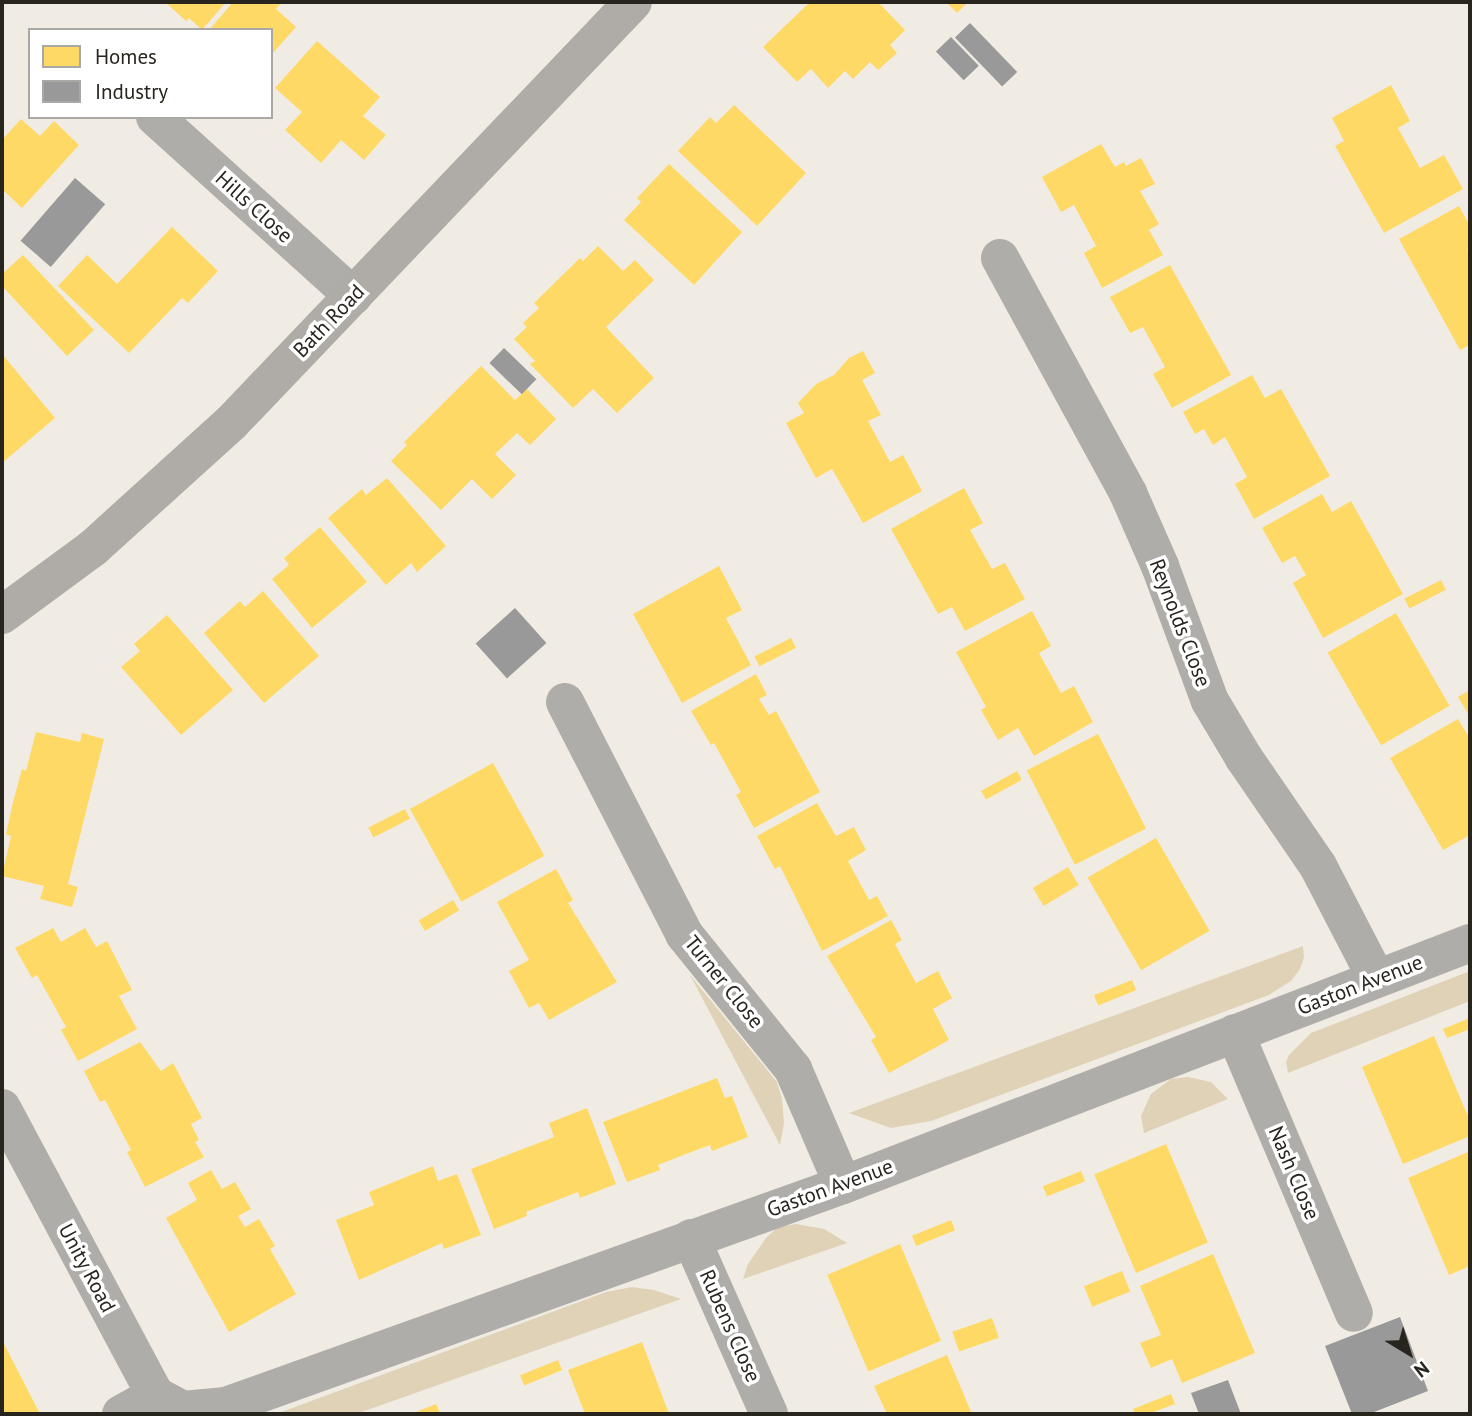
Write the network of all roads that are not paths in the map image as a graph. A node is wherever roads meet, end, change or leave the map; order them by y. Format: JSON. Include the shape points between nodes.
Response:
{"nodes":[{"id":1,"x":633,"y":2,"type":"edge"},
{"id":2,"x":157,"y":119,"type":"edge"},
{"id":3,"x":1000,"y":258,"type":"dead end"},
{"id":4,"x":353,"y":296,"type":"junction"},
{"id":5,"x":6,"y":604,"type":"edge"},
{"id":6,"x":565,"y":702,"type":"dead end"},
{"id":7,"x":1470,"y":943,"type":"edge"},
{"id":8,"x":1376,"y":978,"type":"junction"},
{"id":9,"x":1235,"y":1033,"type":"junction"},
{"id":10,"x":2,"y":1108,"type":"edge"},
{"id":11,"x":843,"y":1185,"type":"junction"},
{"id":12,"x":691,"y":1238,"type":"junction"},
{"id":13,"x":1354,"y":1313,"type":"dead end"},
{"id":14,"x":174,"y":1407,"type":"edge"},
{"id":15,"x":121,"y":1414,"type":"edge"},
{"id":16,"x":769,"y":1414,"type":"edge"}],
"edges":[{"from":1,"to":4,"type":"main road","name":"Bath Road"},
{"from":2,"to":4,"type":"street","name":"Hills Close"},
{"from":3,"to":8,"type":"street","name":"Reynolds Close","via":[[1128,493],[1210,701],[1318,866]]},
{"from":4,"to":5,"type":"main road","name":"Bath Road","via":[[231,423],[93,548]]},
{"from":6,"to":11,"type":"street","name":"Turner Close","via":[[684,934],[793,1069]]},
{"from":7,"to":8,"type":"street","name":"Gaston Avenue"},
{"from":8,"to":9,"type":"street","name":"Gaston Avenue"},
{"from":9,"to":11,"type":"street","name":"Gaston Avenue"},
{"from":9,"to":13,"type":"street","name":"Nash Close"},
{"from":10,"to":14,"type":"street","name":"Unity Road"},
{"from":11,"to":12,"type":"street","name":"Gaston Avenue"},
{"from":12,"to":14,"type":"street","name":"Gaston Avenue","via":[[226,1406]]},
{"from":12,"to":16,"type":"street","name":"Rubens Close"},
{"from":14,"to":15,"type":"street"}]}
